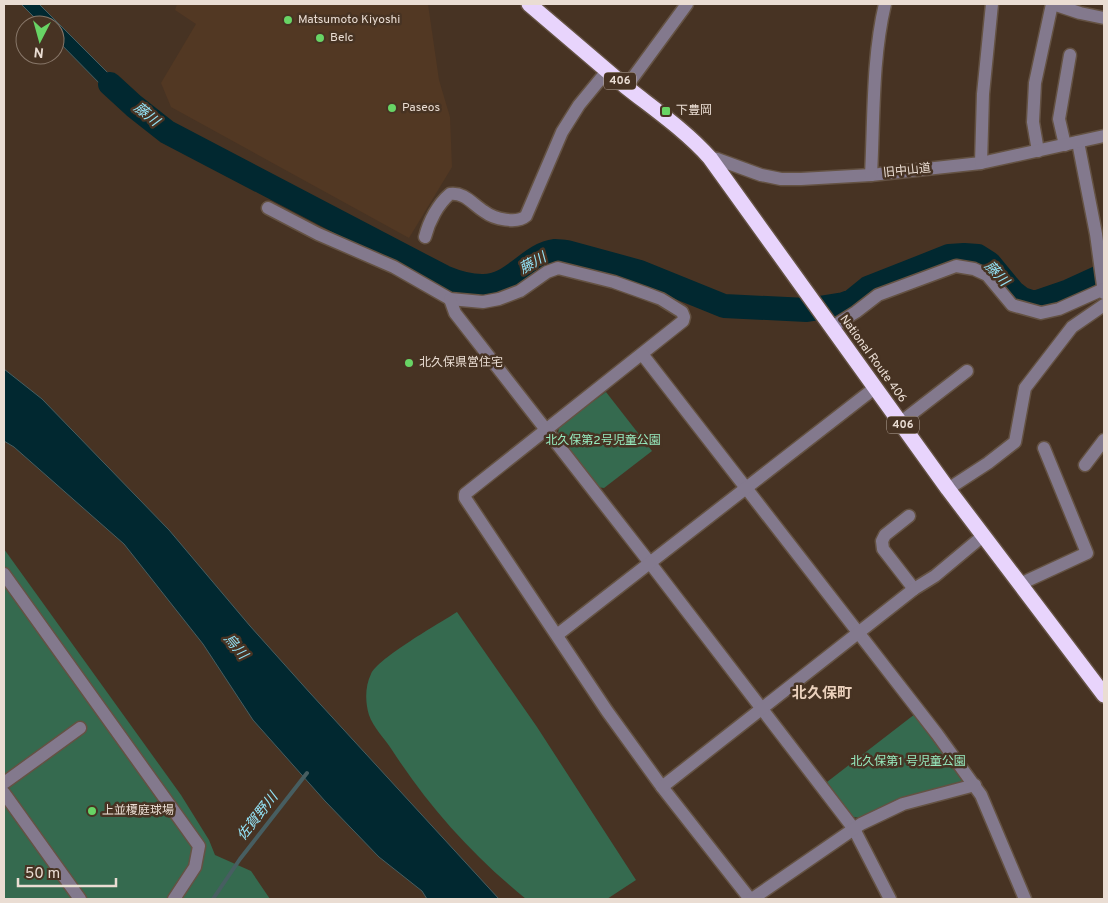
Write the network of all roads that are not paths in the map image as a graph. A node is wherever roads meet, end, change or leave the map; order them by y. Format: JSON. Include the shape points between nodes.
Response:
{"nodes":[{"id":1,"x":529,"y":4,"type":"edge"},
{"id":2,"x":686,"y":4,"type":"edge"},
{"id":3,"x":885,"y":4,"type":"edge"},
{"id":4,"x":992,"y":4,"type":"edge"},
{"id":5,"x":1052,"y":4,"type":"edge"},
{"id":6,"x":1104,"y":18,"type":"edge"},
{"id":7,"x":1070,"y":55,"type":"dead end"},
{"id":8,"x":607,"y":71,"type":"junction"},
{"id":9,"x":626,"y":87,"type":"junction"},
{"id":10,"x":1104,"y":136,"type":"edge"},
{"id":11,"x":1071,"y":144,"type":"junction"},
{"id":12,"x":1038,"y":151,"type":"junction"},
{"id":13,"x":710,"y":158,"type":"junction"},
{"id":14,"x":981,"y":163,"type":"junction"},
{"id":15,"x":870,"y":175,"type":"junction"},
{"id":16,"x":268,"y":208,"type":"dead end"},
{"id":17,"x":1100,"y":233,"type":"edge"},
{"id":18,"x":425,"y":237,"type":"dead end"},
{"id":19,"x":1104,"y":288,"type":"edge"},
{"id":20,"x":450,"y":299,"type":"junction"},
{"id":21,"x":1104,"y":305,"type":"edge"},
{"id":22,"x":823,"y":315,"type":"junction"},
{"id":23,"x":642,"y":354,"type":"junction"},
{"id":24,"x":967,"y":371,"type":"dead end"},
{"id":25,"x":876,"y":387,"type":"junction"},
{"id":26,"x":901,"y":422,"type":"junction"},
{"id":27,"x":546,"y":429,"type":"junction"},
{"id":28,"x":1104,"y":440,"type":"edge"},
{"id":29,"x":1044,"y":448,"type":"dead end"},
{"id":30,"x":1085,"y":465,"type":"dead end"},
{"id":31,"x":747,"y":488,"type":"junction"},
{"id":32,"x":948,"y":489,"type":"junction"},
{"id":33,"x":909,"y":516,"type":"dead end"},
{"id":34,"x":984,"y":535,"type":"junction"},
{"id":35,"x":650,"y":564,"type":"junction"},
{"id":36,"x":4,"y":574,"type":"edge"},
{"id":37,"x":1020,"y":584,"type":"junction"},
{"id":38,"x":914,"y":589,"type":"junction"},
{"id":39,"x":859,"y":634,"type":"junction"},
{"id":40,"x":557,"y":635,"type":"junction"},
{"id":41,"x":1104,"y":696,"type":"edge"},
{"id":42,"x":763,"y":709,"type":"junction"},
{"id":43,"x":80,"y":728,"type":"dead end"},
{"id":44,"x":4,"y":783,"type":"edge"},
{"id":45,"x":975,"y":785,"type":"junction"},
{"id":46,"x":662,"y":787,"type":"junction"},
{"id":47,"x":4,"y":793,"type":"edge"},
{"id":48,"x":854,"y":829,"type":"junction"},
{"id":49,"x":80,"y":899,"type":"edge"},
{"id":50,"x":174,"y":899,"type":"edge"},
{"id":51,"x":751,"y":899,"type":"edge"},
{"id":52,"x":890,"y":899,"type":"edge"},
{"id":53,"x":1025,"y":899,"type":"edge"}],
"edges":[{"from":1,"to":8,"type":"highway","number":"406"},
{"from":2,"to":9,"type":"street"},
{"from":3,"to":15,"type":"street","via":[[876,74]]},
{"from":4,"to":14,"type":"street","via":[[983,94]]},
{"from":5,"to":6,"type":"street"},
{"from":5,"to":12,"type":"street","via":[[1035,83],[1033,122]]},
{"from":7,"to":11,"type":"street","via":[[1059,119]]},
{"from":8,"to":9,"type":"highway","number":"406"},
{"from":8,"to":18,"type":"street","via":[[582,100],[562,132],[522,220],[488,214],[460,194],[450,194],[428,225]]},
{"from":9,"to":13,"type":"highway","number":"406","via":[[663,115]]},
{"from":10,"to":11,"type":"street","name":"旧中山道"},
{"from":11,"to":12,"type":"street","name":"旧中山道"},
{"from":11,"to":17,"type":"street"},
{"from":12,"to":14,"type":"street","name":"旧中山道"},
{"from":13,"to":15,"type":"street","name":"旧中山道","via":[[781,179]]},
{"from":13,"to":22,"type":"highway","name":"National Route 406","number":"406"},
{"from":14,"to":15,"type":"street","name":"旧中山道"},
{"from":16,"to":20,"type":"street","via":[[394,267]]},
{"from":17,"to":19,"type":"street"},
{"from":19,"to":22,"type":"street","via":[[1041,313],[1012,305],[987,275],[956,266],[878,295],[856,312]]},
{"from":20,"to":23,"type":"street","via":[[499,300],[558,268],[614,282],[661,299],[682,312],[684,317]]},
{"from":20,"to":27,"type":"street","via":[[454,313]]},
{"from":21,"to":32,"type":"street","via":[[1072,327],[1026,388],[1016,442]]},
{"from":22,"to":25,"type":"highway","name":"National Route 406","number":"406"},
{"from":23,"to":27,"type":"street"},
{"from":23,"to":31,"type":"street"},
{"from":24,"to":26,"type":"street"},
{"from":25,"to":26,"type":"highway","name":"National Route 406","number":"406"},
{"from":25,"to":31,"type":"street"},
{"from":26,"to":32,"type":"highway","name":"National Route 406","number":"406"},
{"from":27,"to":35,"type":"street"},
{"from":27,"to":40,"type":"street","via":[[465,494],[465,498]]},
{"from":28,"to":30,"type":"street"},
{"from":29,"to":37,"type":"street","via":[[1087,553]]},
{"from":31,"to":35,"type":"street"},
{"from":31,"to":39,"type":"street"},
{"from":32,"to":34,"type":"highway","name":"National Route 406","number":"406"},
{"from":33,"to":38,"type":"street","via":[[882,541],[883,549]]},
{"from":34,"to":37,"type":"highway","name":"National Route 406","number":"406"},
{"from":34,"to":38,"type":"street"},
{"from":35,"to":40,"type":"street"},
{"from":35,"to":42,"type":"street"},
{"from":36,"to":50,"type":"street","via":[[199,846],[195,867]]},
{"from":37,"to":41,"type":"highway","name":"National Route 406","number":"406"},
{"from":38,"to":39,"type":"street"},
{"from":39,"to":42,"type":"street"},
{"from":39,"to":45,"type":"street"},
{"from":40,"to":46,"type":"street"},
{"from":42,"to":46,"type":"street"},
{"from":42,"to":48,"type":"street"},
{"from":43,"to":44,"type":"street"},
{"from":45,"to":48,"type":"street","via":[[903,804]]},
{"from":45,"to":53,"type":"street"},
{"from":46,"to":51,"type":"street"},
{"from":47,"to":49,"type":"street"},
{"from":48,"to":51,"type":"street"},
{"from":48,"to":52,"type":"street"}]}
